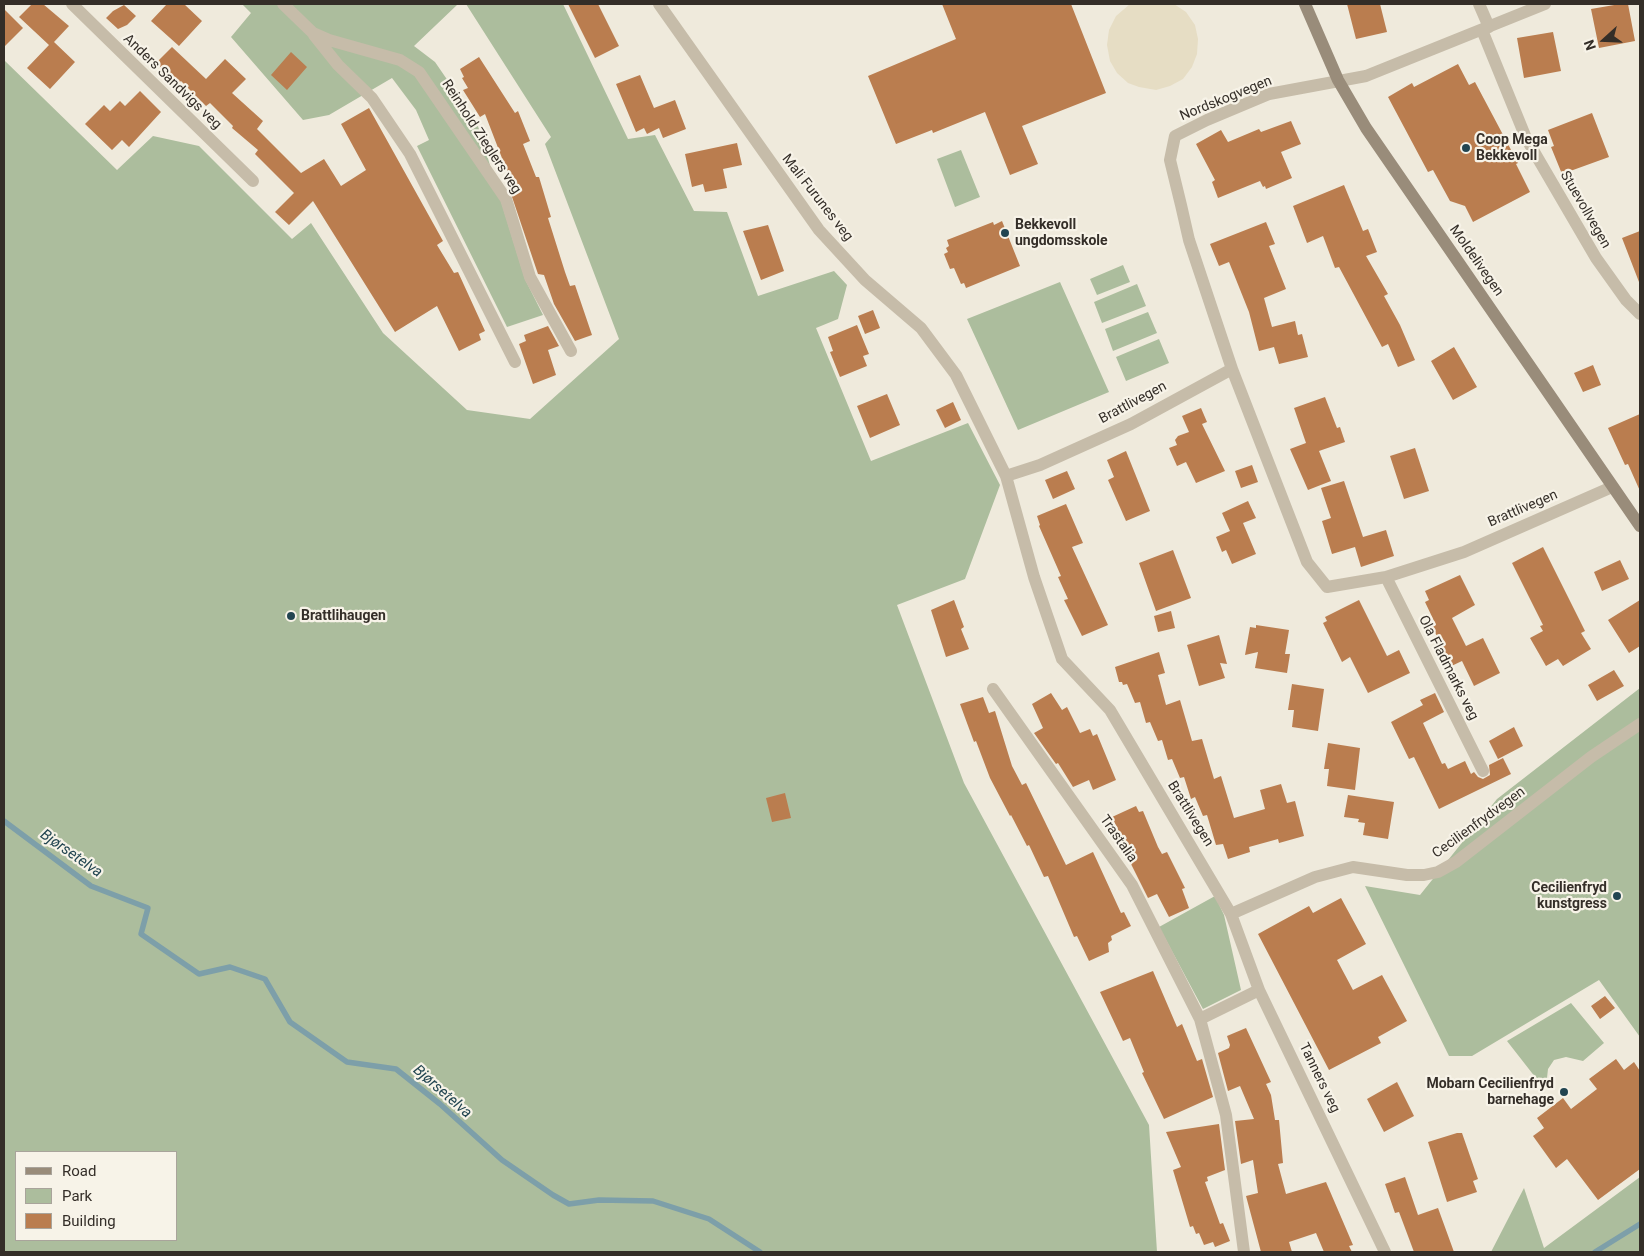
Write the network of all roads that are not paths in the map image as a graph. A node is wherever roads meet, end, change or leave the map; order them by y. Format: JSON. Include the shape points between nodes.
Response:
{"nodes":[{"id":1,"x":72,"y":4,"type":"edge"},
{"id":2,"x":283,"y":4,"type":"edge"},
{"id":3,"x":659,"y":4,"type":"edge"},
{"id":4,"x":1305,"y":4,"type":"edge"},
{"id":5,"x":1479,"y":4,"type":"edge"},
{"id":6,"x":1545,"y":4,"type":"edge"},
{"id":7,"x":1485,"y":29,"type":"junction"},
{"id":8,"x":313,"y":33,"type":"junction"},
{"id":9,"x":1338,"y":80,"type":"junction"},
{"id":10,"x":253,"y":181,"type":"dead end"},
{"id":11,"x":1640,"y":314,"type":"edge"},
{"id":12,"x":571,"y":351,"type":"dead end"},
{"id":13,"x":515,"y":362,"type":"dead end"},
{"id":14,"x":1232,"y":369,"type":"junction"},
{"id":15,"x":1006,"y":476,"type":"junction"},
{"id":16,"x":1612,"y":487,"type":"junction"},
{"id":17,"x":1640,"y":526,"type":"edge"},
{"id":18,"x":1386,"y":577,"type":"junction"},
{"id":19,"x":993,"y":689,"type":"dead end"},
{"id":20,"x":1640,"y":724,"type":"edge"},
{"id":21,"x":1483,"y":772,"type":"dead end"},
{"id":22,"x":1231,"y":914,"type":"junction"},
{"id":23,"x":1259,"y":990,"type":"junction"},
{"id":24,"x":1200,"y":1019,"type":"junction"},
{"id":25,"x":1244,"y":1252,"type":"edge"},
{"id":26,"x":1386,"y":1252,"type":"edge"}],
"edges":[{"from":1,"to":10,"type":"street","name":"Anders Sandvigs veg"},
{"from":2,"to":8,"type":"street","name":"Reinhold Zieglers veg"},
{"from":3,"to":15,"type":"street","name":"Mali Furunes veg","via":[[819,230],[865,280],[921,328],[956,375]]},
{"from":4,"to":9,"type":"main road","name":"Moldelivegen"},
{"from":5,"to":7,"type":"street","name":"Stuevollvegen"},
{"from":6,"to":7,"type":"street","name":"Nordskogvegen"},
{"from":7,"to":9,"type":"street","name":"Nordskogvegen","via":[[1366,76]]},
{"from":7,"to":11,"type":"street","name":"Stuevollvegen","via":[[1526,138],[1596,258]]},
{"from":8,"to":12,"type":"street","name":"Reinhold Zieglers veg","via":[[400,60],[420,72],[506,199],[530,277]]},
{"from":8,"to":13,"type":"street","name":"Reinhold Zieglers veg","via":[[338,65],[372,98],[410,154]]},
{"from":9,"to":14,"type":"street","name":"Nordskogvegen","via":[[1269,94],[1175,136],[1170,160],[1181,205]]},
{"from":9,"to":16,"type":"main road","name":"Moldelivegen","via":[[1366,128]]},
{"from":14,"to":15,"type":"street","name":"Brattlivegen","via":[[1131,424],[1040,465]]},
{"from":14,"to":18,"type":"street","name":"Brattlivegen","via":[[1307,562],[1327,587]]},
{"from":15,"to":22,"type":"street","name":"Brattlivegen","via":[[1034,577],[1062,659],[1110,710]]},
{"from":16,"to":17,"type":"main road","name":"Moldelivegen"},
{"from":16,"to":18,"type":"street","name":"Brattlivegen","via":[[1464,552]]},
{"from":18,"to":21,"type":"street","name":"Ola Fladmarks veg"},
{"from":19,"to":24,"type":"street","name":"Trastalia","via":[[1132,885]]},
{"from":20,"to":22,"type":"street","name":"Cecilienfrydvegen","via":[[1591,757],[1456,862],[1438,872],[1407,875],[1352,867],[1315,877]]},
{"from":22,"to":23,"type":"street","name":"Tanners veg"},
{"from":23,"to":24,"type":"street"},
{"from":23,"to":26,"type":"street","name":"Tanners veg"},
{"from":24,"to":25,"type":"street","name":"Trastalia","via":[[1226,1116]]}]}
